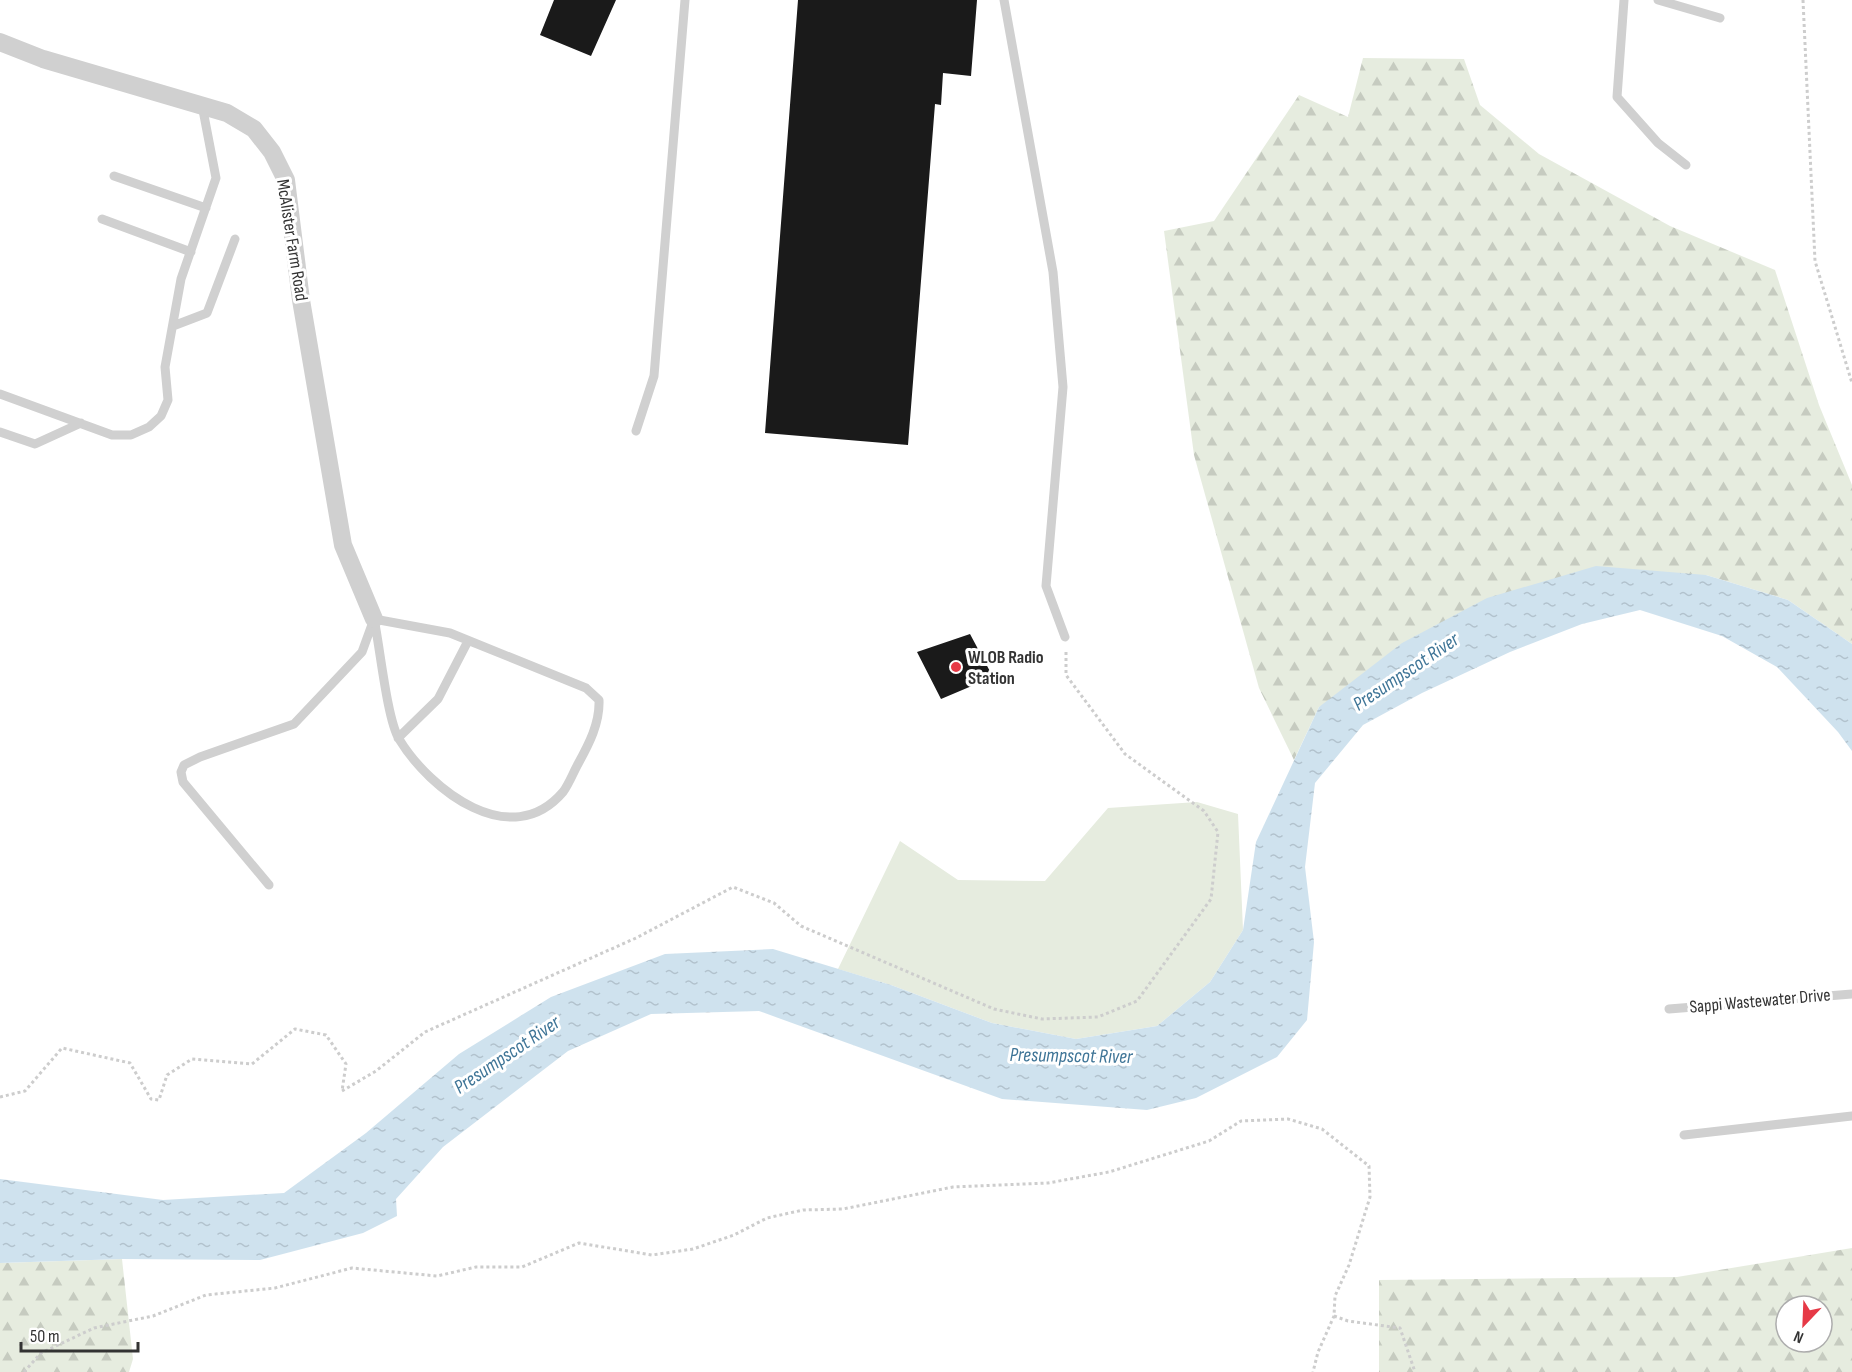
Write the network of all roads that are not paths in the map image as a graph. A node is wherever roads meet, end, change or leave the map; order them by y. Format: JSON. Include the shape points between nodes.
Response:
{"nodes":[{"id":1,"x":685,"y":0,"type":"edge"},
{"id":2,"x":1004,"y":0,"type":"edge"},
{"id":3,"x":1624,"y":0,"type":"edge"},
{"id":4,"x":1658,"y":0,"type":"edge"},
{"id":5,"x":1720,"y":18,"type":"dead end"},
{"id":6,"x":0,"y":42,"type":"edge"},
{"id":7,"x":202,"y":105,"type":"junction"},
{"id":8,"x":1686,"y":165,"type":"dead end"},
{"id":9,"x":114,"y":176,"type":"dead end"},
{"id":10,"x":206,"y":208,"type":"junction"},
{"id":11,"x":102,"y":219,"type":"dead end"},
{"id":12,"x":236,"y":239,"type":"dead end"},
{"id":13,"x":190,"y":252,"type":"junction"},
{"id":14,"x":173,"y":326,"type":"junction"},
{"id":15,"x":0,"y":394,"type":"edge"},
{"id":16,"x":81,"y":423,"type":"junction"},
{"id":17,"x":636,"y":431,"type":"dead end"},
{"id":18,"x":0,"y":432,"type":"edge"},
{"id":19,"x":375,"y":619,"type":"junction"},
{"id":20,"x":1065,"y":637,"type":"road end"},
{"id":21,"x":468,"y":641,"type":"junction"},
{"id":22,"x":398,"y":738,"type":"junction"},
{"id":23,"x":269,"y":885,"type":"dead end"},
{"id":24,"x":1852,"y":994,"type":"edge"},
{"id":25,"x":1669,"y":1009,"type":"dead end"},
{"id":26,"x":1852,"y":1116,"type":"edge"},
{"id":27,"x":1684,"y":1135,"type":"dead end"}],
"edges":[{"from":1,"to":17,"type":"lane","via":[[654,376]]},
{"from":2,"to":20,"type":"lane","via":[[1053,272],[1063,387],[1046,586]]},
{"from":3,"to":8,"type":"lane","via":[[1617,97],[1658,143]]},
{"from":4,"to":5,"type":"lane"},
{"from":6,"to":7,"type":"street","name":"McAlister Farm Road","via":[[43,59]]},
{"from":7,"to":10,"type":"lane","via":[[216,178]]},
{"from":7,"to":19,"type":"street","name":"McAlister Farm Road","via":[[227,113],[254,129],[272,152],[286,180],[301,300],[343,545]]},
{"from":9,"to":10,"type":"lane"},
{"from":10,"to":13,"type":"lane"},
{"from":11,"to":13,"type":"lane"},
{"from":12,"to":14,"type":"lane","via":[[207,313]]},
{"from":13,"to":14,"type":"lane"},
{"from":14,"to":16,"type":"lane","via":[[165,367],[168,400],[160,416],[149,427],[131,435],[112,435]]},
{"from":15,"to":16,"type":"lane"},
{"from":16,"to":18,"type":"lane","via":[[35,444]]},
{"from":19,"to":21,"type":"lane","via":[[450,633]]},
{"from":19,"to":22,"type":"lane"},
{"from":19,"to":23,"type":"lane","via":[[362,652],[294,724],[201,757],[184,765],[181,772],[183,782]]},
{"from":21,"to":22,"type":"lane","via":[[438,699]]},
{"from":21,"to":22,"type":"lane","via":[[586,688],[599,700],[600,716],[563,792],[540,811],[508,818],[483,812],[450,795],[428,777]]},
{"from":24,"to":25,"type":"lane","name":"Sappi Wastewater Drive"},
{"from":26,"to":27,"type":"lane"}]}
